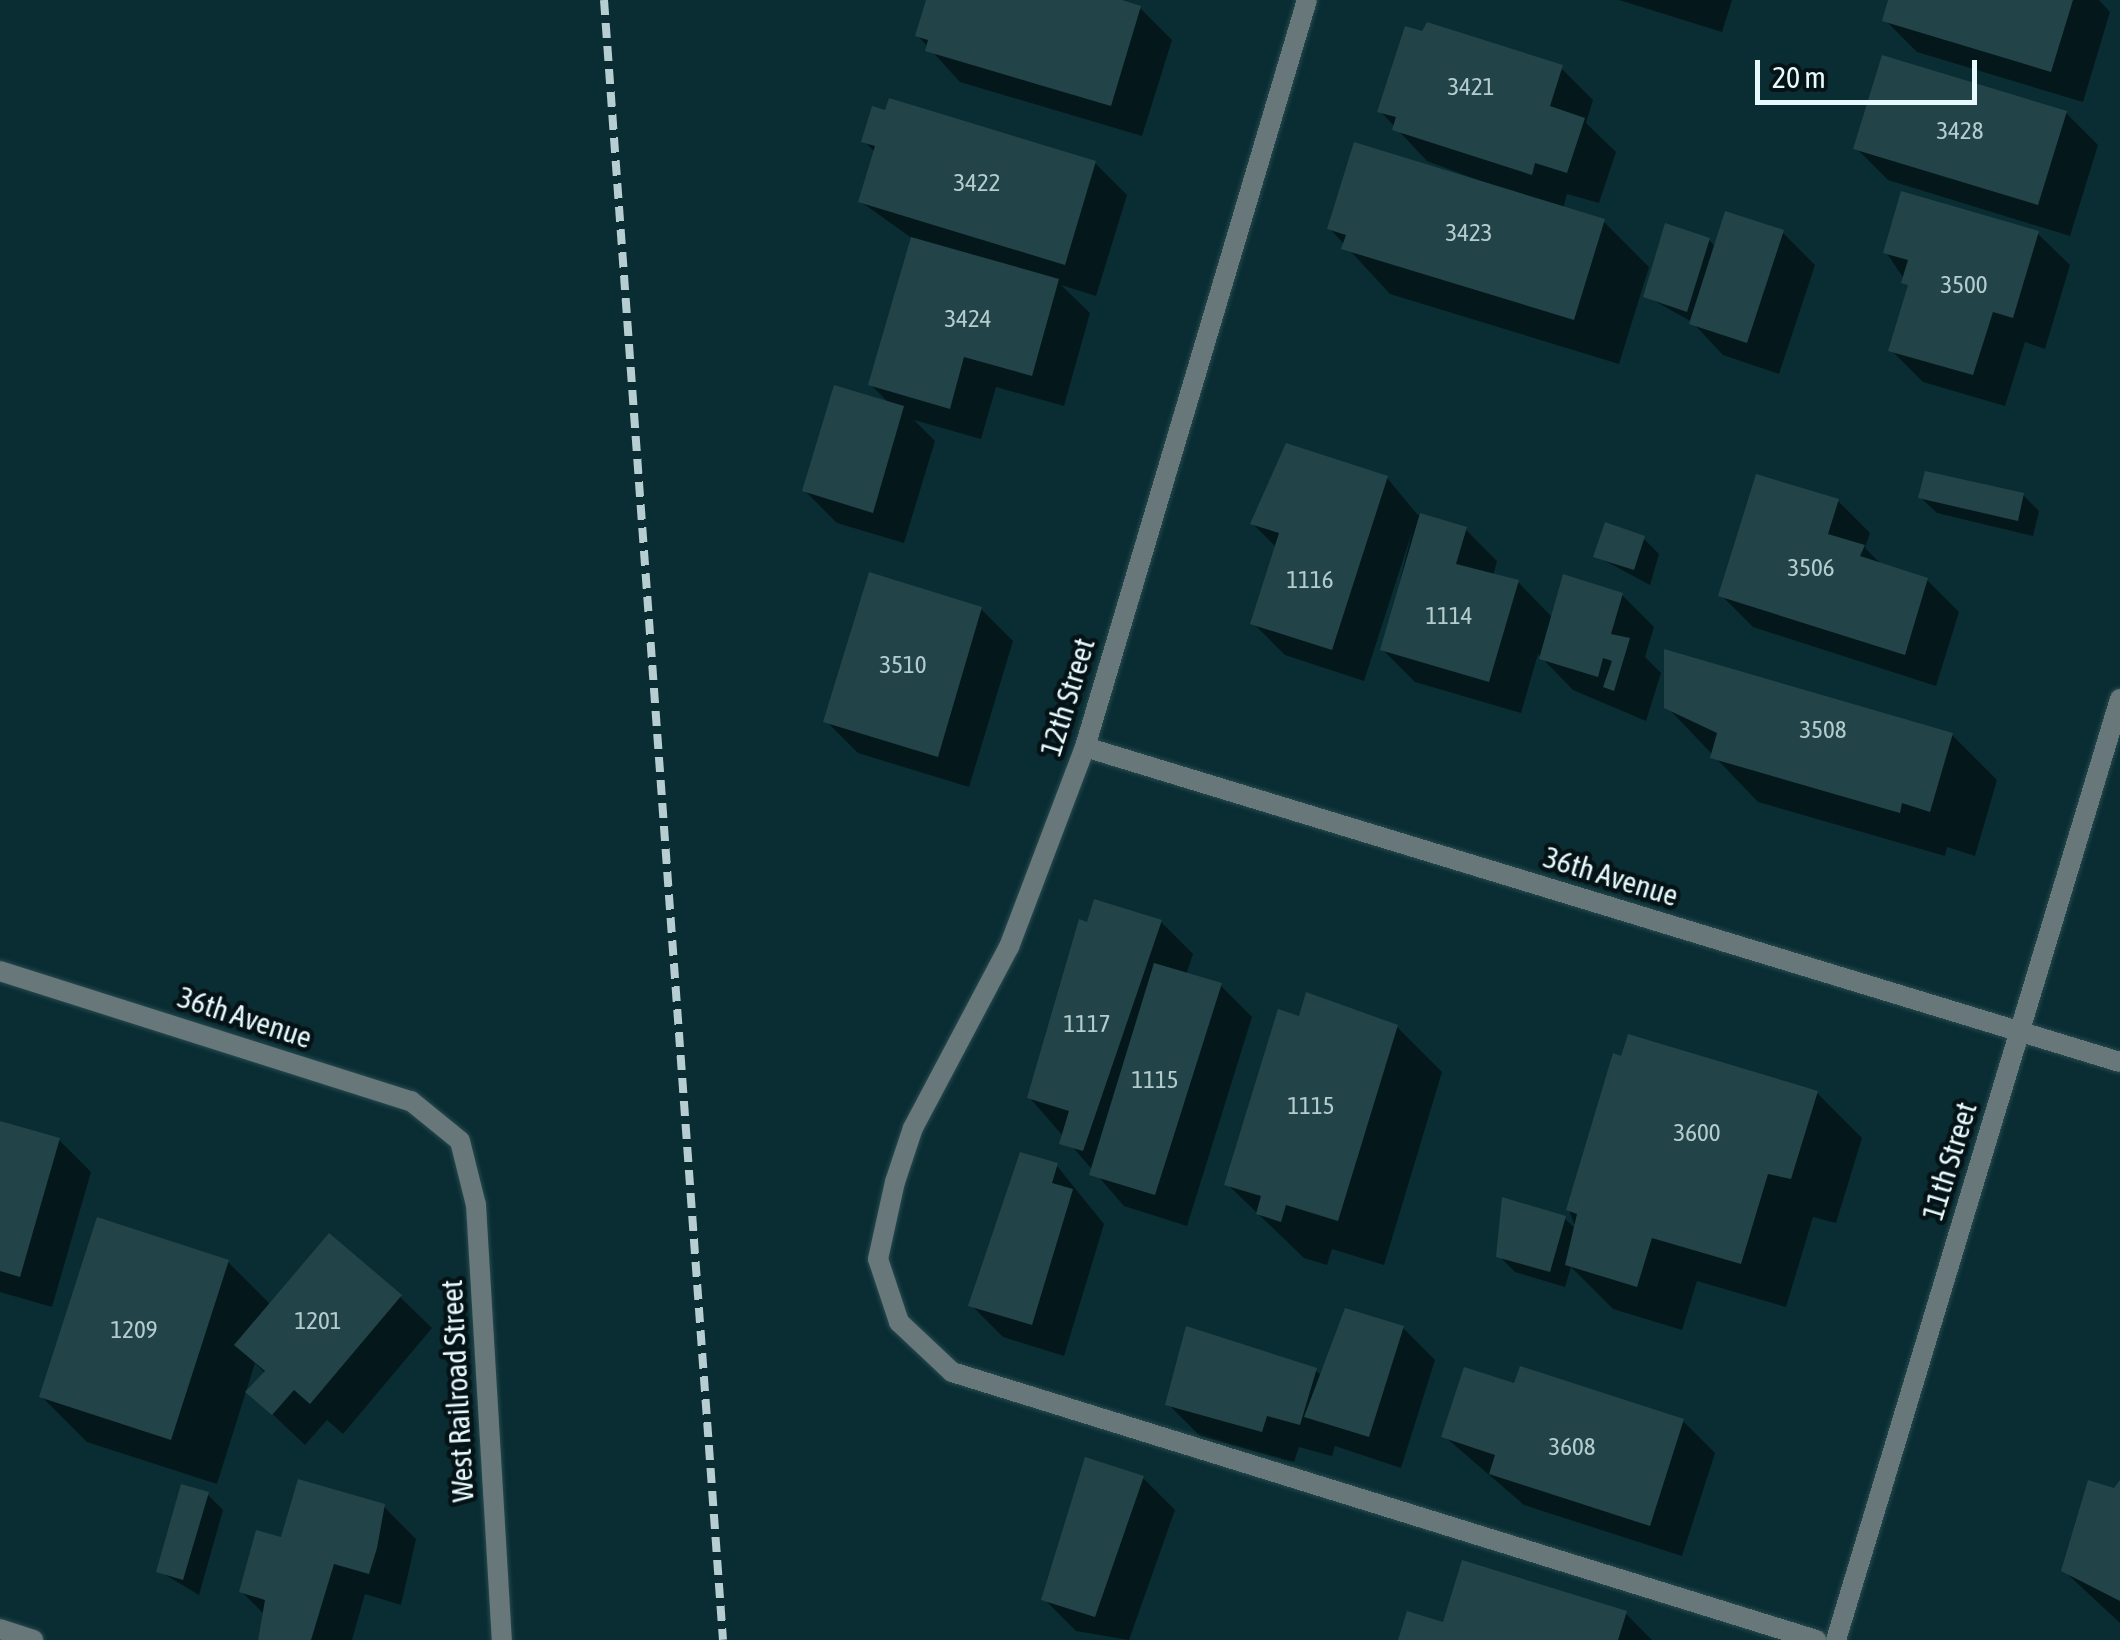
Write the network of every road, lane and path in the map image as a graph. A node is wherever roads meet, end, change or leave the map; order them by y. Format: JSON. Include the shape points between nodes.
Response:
{"nodes":[{"id":1,"x":1308,"y":0,"type":"edge"},
{"id":2,"x":2120,"y":699,"type":"edge"},
{"id":3,"x":1085,"y":747,"type":"junction"},
{"id":4,"x":0,"y":971,"type":"edge"},
{"id":5,"x":2019,"y":1032,"type":"junction"},
{"id":6,"x":2120,"y":1062,"type":"edge"},
{"id":7,"x":460,"y":1140,"type":"joint"},
{"id":8,"x":0,"y":1629,"type":"edge"},
{"id":9,"x":32,"y":1640,"type":"edge"},
{"id":10,"x":502,"y":1640,"type":"edge"},
{"id":11,"x":1816,"y":1640,"type":"edge"},
{"id":12,"x":1836,"y":1640,"type":"edge"}],
"edges":[{"from":1,"to":3,"type":"street","name":"12th Street"},
{"from":2,"to":5,"type":"street","name":"11th Street"},
{"from":3,"to":5,"type":"street","name":"36th Avenue"},
{"from":3,"to":11,"type":"street","name":"12th Street","via":[[1010,947],[913,1128],[878,1259],[899,1322],[952,1372]]},
{"from":4,"to":7,"type":"street","name":"36th Avenue","via":[[411,1101]]},
{"from":5,"to":6,"type":"street","name":"36th Avenue"},
{"from":5,"to":12,"type":"street","name":"11th Street"},
{"from":7,"to":10,"type":"street","name":"West Railroad Street","via":[[476,1204]]},
{"from":8,"to":9,"type":"street"}]}
